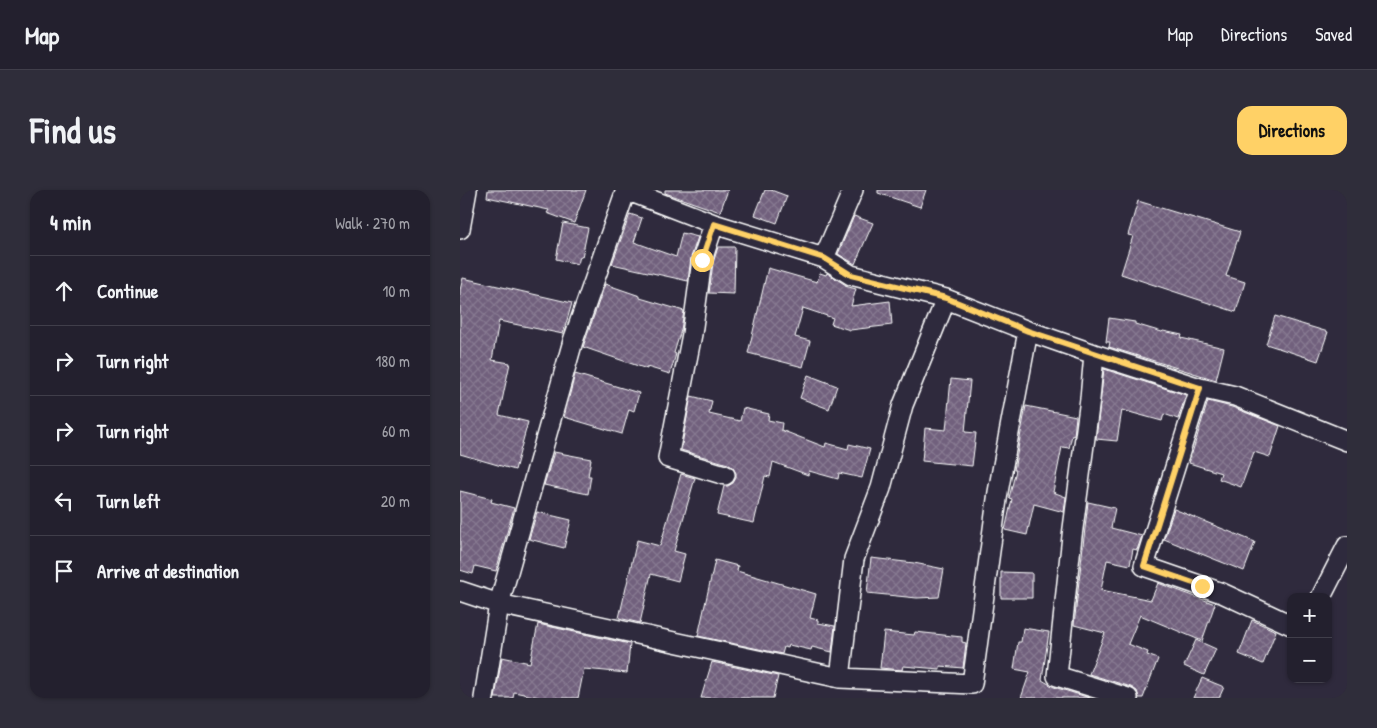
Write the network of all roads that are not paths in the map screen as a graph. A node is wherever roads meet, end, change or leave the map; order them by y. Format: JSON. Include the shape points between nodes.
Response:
{"nodes":[{"id":1,"x":467,"y":190,"type":"edge"},
{"id":2,"x":626,"y":190,"type":"edge"},
{"id":3,"x":853,"y":190,"type":"edge"},
{"id":4,"x":714,"y":224,"type":"junction"},
{"id":5,"x":460,"y":229,"type":"edge"},
{"id":6,"x":824,"y":258,"type":"junction"},
{"id":7,"x":946,"y":298,"type":"junction"},
{"id":8,"x":1028,"y":331,"type":"junction"},
{"id":9,"x":1094,"y":354,"type":"junction"},
{"id":10,"x":1200,"y":388,"type":"junction"},
{"id":11,"x":1347,"y":441,"type":"edge"},
{"id":12,"x":725,"y":475,"type":"dead end"},
{"id":13,"x":1347,"y":546,"type":"edge"},
{"id":14,"x":460,"y":591,"type":"edge"},
{"id":15,"x":1323,"y":593,"type":"edge"},
{"id":16,"x":499,"y":604,"type":"junction"},
{"id":17,"x":1287,"y":623,"type":"edge"},
{"id":18,"x":840,"y":678,"type":"junction"},
{"id":19,"x":970,"y":691,"type":"edge"},
{"id":20,"x":484,"y":698,"type":"edge"},
{"id":21,"x":1128,"y":698,"type":"edge"}],
"edges":[{"from":1,"to":5,"type":"street"},
{"from":2,"to":4,"type":"street"},
{"from":2,"to":16,"type":"street","via":[[573,341]]},
{"from":3,"to":6,"type":"street"},
{"from":4,"to":6,"type":"street"},
{"from":4,"to":12,"type":"street","via":[[702,260],[692,334],[668,458]]},
{"from":6,"to":7,"type":"street","via":[[851,275]]},
{"from":7,"to":8,"type":"street"},
{"from":7,"to":18,"type":"street","via":[[902,405],[881,488],[854,559]]},
{"from":8,"to":9,"type":"street"},
{"from":8,"to":19,"type":"street","via":[[998,492]]},
{"from":9,"to":10,"type":"street"},
{"from":9,"to":21,"type":"street","via":[[1057,676]]},
{"from":10,"to":11,"type":"street","via":[[1235,396]]},
{"from":10,"to":17,"type":"street","via":[[1144,566],[1222,592]]},
{"from":13,"to":15,"type":"street"},
{"from":14,"to":16,"type":"street"},
{"from":16,"to":18,"type":"street"},
{"from":16,"to":20,"type":"street"},
{"from":18,"to":19,"type":"street"}]}
